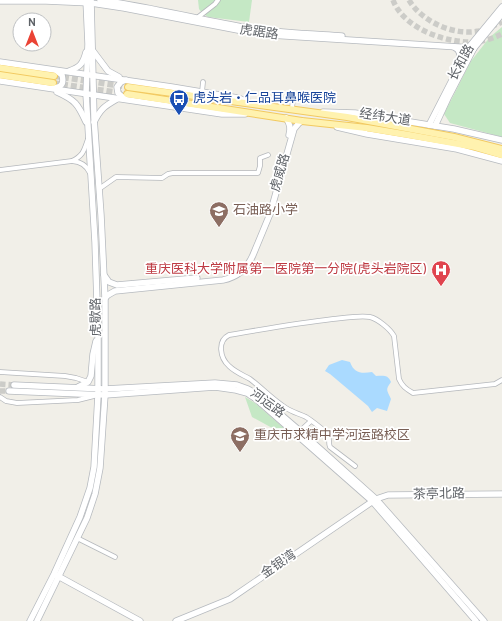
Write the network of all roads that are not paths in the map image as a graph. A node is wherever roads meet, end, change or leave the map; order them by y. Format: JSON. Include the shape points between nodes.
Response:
{"nodes":[{"id":1,"x":49,"y":0,"type":"edge"},
{"id":2,"x":100,"y":0,"type":"edge"},
{"id":3,"x":218,"y":0,"type":"edge"},
{"id":4,"x":0,"y":1,"type":"edge"},
{"id":5,"x":89,"y":1,"type":"edge"},
{"id":6,"x":502,"y":6,"type":"edge"},
{"id":7,"x":502,"y":14,"type":"edge"},
{"id":8,"x":197,"y":18,"type":"junction"},
{"id":9,"x":88,"y":44,"type":"junction"},
{"id":10,"x":447,"y":46,"type":"junction"},
{"id":11,"x":473,"y":46,"type":"junction"},
{"id":12,"x":93,"y":50,"type":"junction"},
{"id":13,"x":0,"y":62,"type":"edge"},
{"id":14,"x":0,"y":68,"type":"edge"},
{"id":15,"x":457,"y":70,"type":"junction"},
{"id":16,"x":68,"y":72,"type":"junction"},
{"id":17,"x":0,"y":75,"type":"edge"},
{"id":18,"x":90,"y":75,"type":"junction"},
{"id":19,"x":54,"y":80,"type":"junction"},
{"id":20,"x":126,"y":80,"type":"junction"},
{"id":21,"x":0,"y":81,"type":"edge"},
{"id":22,"x":204,"y":82,"type":"dead end"},
{"id":23,"x":202,"y":92,"type":"junction"},
{"id":24,"x":127,"y":94,"type":"junction"},
{"id":25,"x":90,"y":95,"type":"junction"},
{"id":26,"x":293,"y":96,"type":"dead end"},
{"id":27,"x":117,"y":99,"type":"junction"},
{"id":28,"x":267,"y":107,"type":"junction"},
{"id":29,"x":292,"y":110,"type":"junction"},
{"id":30,"x":305,"y":112,"type":"junction"},
{"id":31,"x":286,"y":118,"type":"junction"},
{"id":32,"x":302,"y":121,"type":"junction"},
{"id":33,"x":94,"y":122,"type":"junction"},
{"id":34,"x":323,"y":123,"type":"junction"},
{"id":35,"x":88,"y":126,"type":"junction"},
{"id":36,"x":432,"y":126,"type":"junction"},
{"id":37,"x":89,"y":137,"type":"junction"},
{"id":38,"x":502,"y":140,"type":"edge"},
{"id":39,"x":502,"y":149,"type":"edge"},
{"id":40,"x":502,"y":155,"type":"edge"},
{"id":41,"x":268,"y":156,"type":"dead end"},
{"id":42,"x":72,"y":161,"type":"junction"},
{"id":43,"x":502,"y":161,"type":"edge"},
{"id":44,"x":0,"y":170,"type":"edge"},
{"id":45,"x":92,"y":177,"type":"junction"},
{"id":46,"x":99,"y":189,"type":"junction"},
{"id":47,"x":104,"y":275,"type":"junction"},
{"id":48,"x":105,"y":298,"type":"junction"},
{"id":49,"x":98,"y":333,"type":"junction"},
{"id":50,"x":0,"y":372,"type":"edge"},
{"id":51,"x":502,"y":380,"type":"edge"},
{"id":52,"x":88,"y":382,"type":"junction"},
{"id":53,"x":14,"y":385,"type":"tunnel mouth"},
{"id":54,"x":76,"y":388,"type":"junction"},
{"id":55,"x":9,"y":391,"type":"tunnel mouth"},
{"id":56,"x":101,"y":392,"type":"junction"},
{"id":57,"x":0,"y":397,"type":"edge"},
{"id":58,"x":311,"y":421,"type":"junction"},
{"id":59,"x":300,"y":431,"type":"junction"},
{"id":60,"x":355,"y":466,"type":"dead end"},
{"id":61,"x":502,"y":494,"type":"edge"},
{"id":62,"x":374,"y":500,"type":"junction"},
{"id":63,"x":77,"y":538,"type":"junction"},
{"id":64,"x":116,"y":557,"type":"dead end"},
{"id":65,"x":56,"y":575,"type":"junction"},
{"id":66,"x":30,"y":621,"type":"edge"},
{"id":67,"x":37,"y":621,"type":"edge"},
{"id":68,"x":140,"y":621,"type":"edge"},
{"id":69,"x":176,"y":621,"type":"edge"},
{"id":70,"x":476,"y":621,"type":"edge"},
{"id":71,"x":484,"y":621,"type":"edge"}],
"edges":[{"from":1,"to":4,"type":"main road","name":"虎踞路"},
{"from":1,"to":5,"type":"main road","name":"虎踞路"},
{"from":2,"to":8,"type":"main road","name":"虎踞路"},
{"from":3,"to":8,"type":"street"},
{"from":5,"to":9,"type":"main road","name":"虎歇路"},
{"from":5,"to":10,"type":"main road","name":"虎踞路","via":[[270,35]]},
{"from":5,"to":12,"type":"main road","name":"虎歇路"},
{"from":6,"to":11,"type":"main road","name":"长和路"},
{"from":7,"to":11,"type":"main road","name":"长和路"},
{"from":8,"to":11,"type":"main road","name":"虎踞路","via":[[270,31]]},
{"from":9,"to":16,"type":"main road","via":[[80,66]]},
{"from":9,"to":18,"type":"main road","name":"虎歇路"},
{"from":10,"to":11,"type":"main road","name":"虎踞路"},
{"from":10,"to":15,"type":"main road","via":[[456,48],[459,52]]},
{"from":11,"to":15,"type":"main road","name":"长和路"},
{"from":11,"to":36,"type":"main road","name":"长和路"},
{"from":12,"to":18,"type":"main road","name":"虎歇路"},
{"from":12,"to":20,"type":"main road","via":[[108,70]]},
{"from":13,"to":19,"type":"main road"},
{"from":14,"to":19,"type":"main road"},
{"from":15,"to":36,"type":"main road","name":"长和路"},
{"from":16,"to":18,"type":"main road"},
{"from":16,"to":19,"type":"main road"},
{"from":17,"to":19,"type":"main road"},
{"from":18,"to":20,"type":"main road"},
{"from":18,"to":25,"type":"main road","name":"虎歇路"},
{"from":19,"to":21,"type":"main road"},
{"from":19,"to":25,"type":"main road"},
{"from":19,"to":35,"type":"main road","via":[[80,108]]},
{"from":20,"to":23,"type":"main road"},
{"from":20,"to":24,"type":"main road","via":[[117,87],[118,94]]},
{"from":22,"to":23,"type":"street"},
{"from":23,"to":28,"type":"main road","via":[[238,98]]},
{"from":24,"to":27,"type":"main road"},
{"from":24,"to":28,"type":"main road","name":"经纬大道"},
{"from":24,"to":31,"type":"main road"},
{"from":25,"to":27,"type":"main road"},
{"from":25,"to":33,"type":"main road","name":"虎歇路"},
{"from":25,"to":35,"type":"main road","name":"虎歇路"},
{"from":26,"to":29,"type":"street"},
{"from":27,"to":33,"type":"main road","via":[[99,113]]},
{"from":28,"to":29,"type":"main road","name":"经纬大道"},
{"from":29,"to":30,"type":"main road","name":"经纬大道"},
{"from":30,"to":36,"type":"main road","name":"经纬大道","via":[[355,113]]},
{"from":30,"to":39,"type":"main road","via":[[347,117],[454,137]]},
{"from":31,"to":32,"type":"main road"},
{"from":31,"to":47,"type":"main road","name":"虎威路","via":[[291,129],[265,216],[248,260],[240,269],[223,276],[125,285],[112,284]]},
{"from":32,"to":34,"type":"main road"},
{"from":32,"to":48,"type":"main road","name":"虎威路","via":[[294,129],[270,214],[253,255],[241,272],[223,280],[115,291]]},
{"from":33,"to":46,"type":"main road","name":"虎歇路"},
{"from":34,"to":40,"type":"main road","via":[[452,142]]},
{"from":34,"to":43,"type":"main road","name":"经纬大道","via":[[367,134],[457,149]]},
{"from":35,"to":37,"type":"main road","name":"虎歇路"},
{"from":36,"to":38,"type":"main road","name":"经纬大道"},
{"from":37,"to":42,"type":"street","via":[[84,151]]},
{"from":37,"to":45,"type":"main road","name":"虎歇路"},
{"from":41,"to":46,"type":"street","via":[[260,158],[258,173],[173,173],[162,178],[116,177]]},
{"from":42,"to":44,"type":"street"},
{"from":42,"to":45,"type":"street","via":[[84,164]]},
{"from":45,"to":49,"type":"main road","name":"虎歇路"},
{"from":46,"to":47,"type":"main road","name":"虎歇路"},
{"from":47,"to":48,"type":"main road","name":"虎歇路"},
{"from":48,"to":56,"type":"main road","name":"虎歇路"},
{"from":49,"to":52,"type":"main road"},
{"from":49,"to":56,"type":"main road","name":"虎歇路"},
{"from":50,"to":52,"type":"street","via":[[65,376]]},
{"from":51,"to":58,"type":"street","via":[[495,384],[413,392],[407,390],[399,379],[391,330],[369,317],[298,323],[229,335],[223,339],[221,354],[228,366],[287,408]]},
{"from":52,"to":54,"type":"main road"},
{"from":53,"to":54,"type":"main road","name":"河运路"},
{"from":54,"to":56,"type":"main road","name":"河运路"},
{"from":55,"to":56,"type":"main road","name":"河运路"},
{"from":56,"to":57,"type":"street","via":[[78,400],[17,403]]},
{"from":56,"to":59,"type":"main road","name":"河运路","via":[[215,383],[237,385],[258,395]]},
{"from":56,"to":62,"type":"main road","name":"河运路","via":[[215,387],[247,393]]},
{"from":56,"to":63,"type":"main road","name":"虎歇路","via":[[100,468],[92,506]]},
{"from":56,"to":65,"type":"main road","name":"虎歇路","via":[[90,488]]},
{"from":58,"to":59,"type":"street"},
{"from":58,"to":60,"type":"street","via":[[328,434],[330,447]]},
{"from":59,"to":62,"type":"main road","name":"河运路"},
{"from":61,"to":62,"type":"main road","name":"茶亭北路","via":[[388,495]]},
{"from":62,"to":69,"type":"main road","name":"金银湾","via":[[230,599]]},
{"from":62,"to":70,"type":"main road","name":"河运路"},
{"from":62,"to":71,"type":"main road","name":"河运路"},
{"from":63,"to":64,"type":"street"},
{"from":63,"to":65,"type":"main road","name":"虎歇路"},
{"from":65,"to":66,"type":"main road","name":"虎歇路"},
{"from":65,"to":67,"type":"main road","name":"虎歇路"},
{"from":65,"to":68,"type":"main road"}]}
